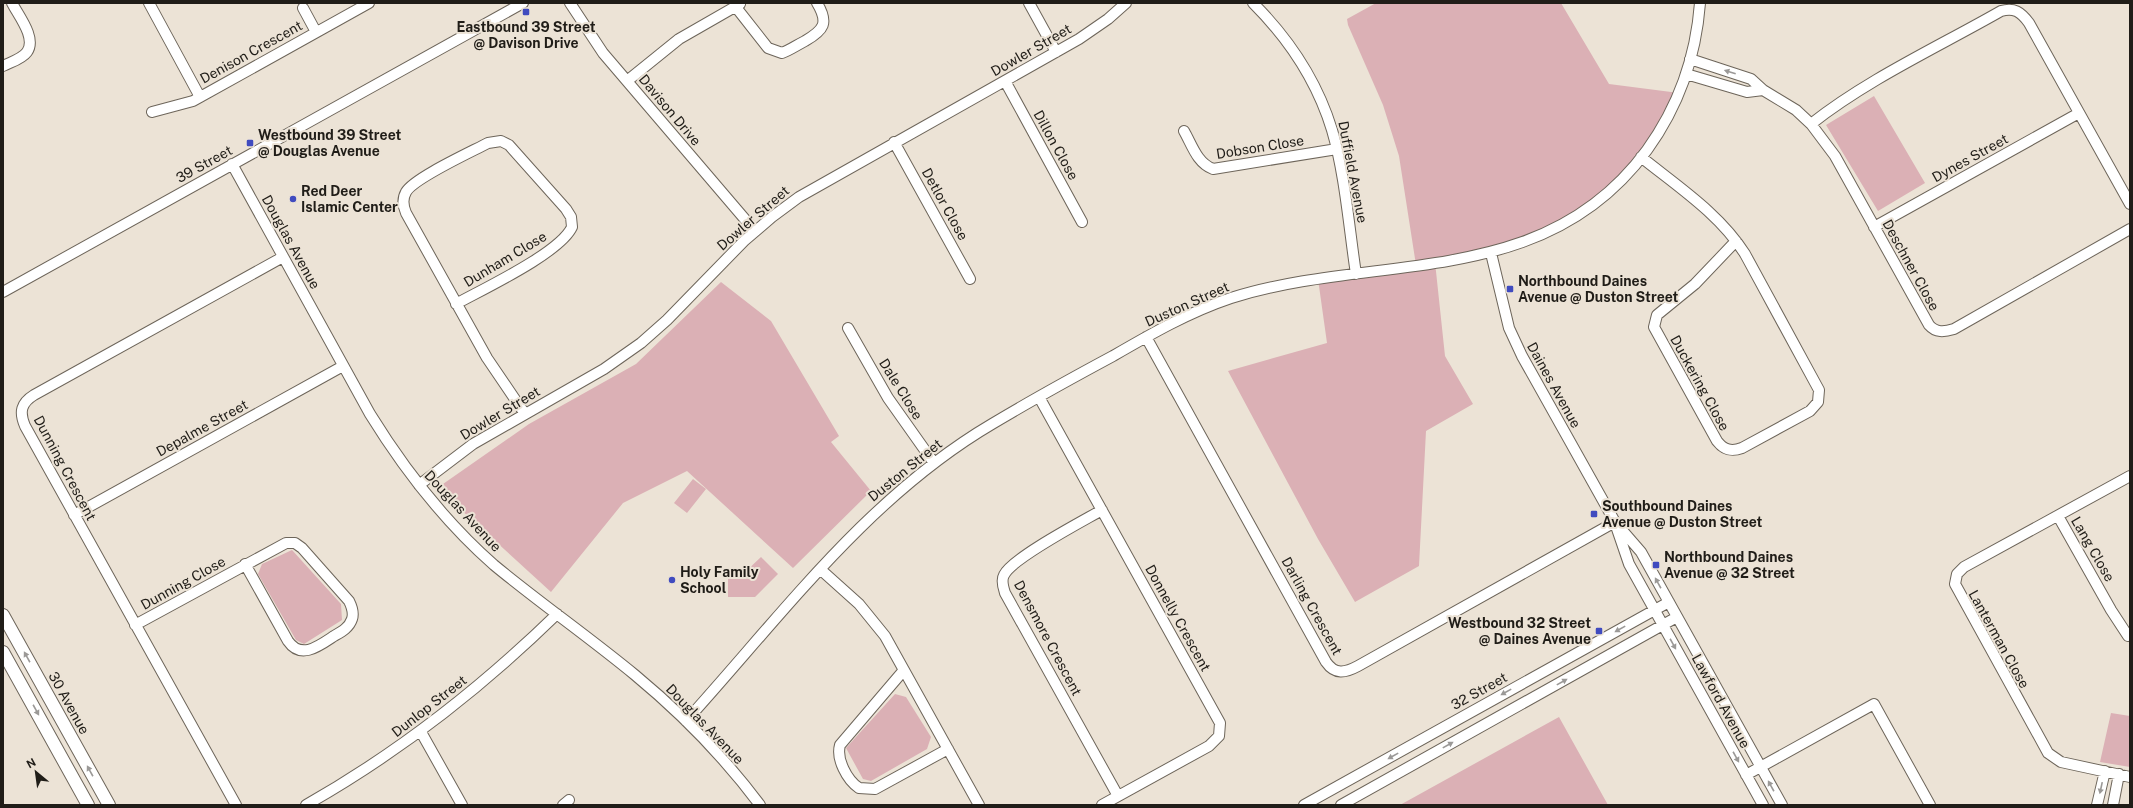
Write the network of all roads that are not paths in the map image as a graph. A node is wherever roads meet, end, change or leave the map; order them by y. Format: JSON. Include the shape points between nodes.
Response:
{"nodes":[{"id":1,"x":12,"y":3,"type":"edge"},
{"id":2,"x":149,"y":3,"type":"edge"},
{"id":3,"x":369,"y":3,"type":"edge"},
{"id":4,"x":524,"y":3,"type":"edge"},
{"id":5,"x":570,"y":3,"type":"edge"},
{"id":6,"x":818,"y":3,"type":"edge"},
{"id":7,"x":1030,"y":3,"type":"edge"},
{"id":8,"x":1126,"y":3,"type":"edge"},
{"id":9,"x":1253,"y":3,"type":"edge"},
{"id":10,"x":1700,"y":3,"type":"edge"},
{"id":11,"x":738,"y":5,"type":"edge"},
{"id":12,"x":303,"y":8,"type":"dead end"},
{"id":13,"x":316,"y":32,"type":"junction"},
{"id":14,"x":1056,"y":52,"type":"junction"},
{"id":15,"x":1690,"y":59,"type":"junction"},
{"id":16,"x":3,"y":66,"type":"edge"},
{"id":17,"x":1686,"y":74,"type":"junction"},
{"id":18,"x":627,"y":81,"type":"junction"},
{"id":19,"x":1005,"y":81,"type":"junction"},
{"id":20,"x":1764,"y":90,"type":"junction"},
{"id":21,"x":200,"y":97,"type":"junction"},
{"id":22,"x":152,"y":112,"type":"dead end"},
{"id":23,"x":2079,"y":113,"type":"junction"},
{"id":24,"x":1812,"y":124,"type":"junction"},
{"id":25,"x":1184,"y":131,"type":"dead end"},
{"id":26,"x":894,"y":142,"type":"junction"},
{"id":27,"x":1336,"y":149,"type":"junction"},
{"id":28,"x":1641,"y":157,"type":"junction"},
{"id":29,"x":232,"y":164,"type":"junction"},
{"id":30,"x":2130,"y":204,"type":"edge"},
{"id":31,"x":1082,"y":222,"type":"dead end"},
{"id":32,"x":1874,"y":227,"type":"junction"},
{"id":33,"x":2130,"y":230,"type":"edge"},
{"id":34,"x":754,"y":231,"type":"junction"},
{"id":35,"x":1736,"y":241,"type":"junction"},
{"id":36,"x":1490,"y":253,"type":"junction"},
{"id":37,"x":283,"y":257,"type":"junction"},
{"id":38,"x":1356,"y":274,"type":"junction"},
{"id":39,"x":970,"y":279,"type":"dead end"},
{"id":40,"x":3,"y":292,"type":"edge"},
{"id":41,"x":456,"y":304,"type":"junction"},
{"id":42,"x":848,"y":328,"type":"dead end"},
{"id":43,"x":1146,"y":337,"type":"junction"},
{"id":44,"x":344,"y":366,"type":"junction"},
{"id":45,"x":1039,"y":397,"type":"junction"},
{"id":46,"x":525,"y":414,"type":"junction"},
{"id":47,"x":934,"y":463,"type":"junction"},
{"id":48,"x":2130,"y":476,"type":"edge"},
{"id":49,"x":419,"y":485,"type":"junction"},
{"id":50,"x":1102,"y":510,"type":"junction"},
{"id":51,"x":74,"y":515,"type":"junction"},
{"id":52,"x":2058,"y":516,"type":"junction"},
{"id":53,"x":1616,"y":522,"type":"junction"},
{"id":54,"x":244,"y":564,"type":"junction"},
{"id":55,"x":820,"y":569,"type":"junction"},
{"id":56,"x":1668,"y":602,"type":"junction"},
{"id":57,"x":1654,"y":610,"type":"junction"},
{"id":58,"x":557,"y":614,"type":"junction"},
{"id":59,"x":3,"y":615,"type":"edge"},
{"id":60,"x":1677,"y":617,"type":"junction"},
{"id":61,"x":135,"y":625,"type":"junction"},
{"id":62,"x":1662,"y":625,"type":"junction"},
{"id":63,"x":2128,"y":636,"type":"dead end"},
{"id":64,"x":3,"y":652,"type":"edge"},
{"id":65,"x":904,"y":670,"type":"junction"},
{"id":66,"x":686,"y":720,"type":"junction"},
{"id":67,"x":421,"y":732,"type":"junction"},
{"id":68,"x":948,"y":749,"type":"junction"},
{"id":69,"x":1761,"y":767,"type":"junction"},
{"id":70,"x":2105,"y":771,"type":"junction"},
{"id":71,"x":2119,"y":774,"type":"junction"},
{"id":72,"x":1746,"y":775,"type":"junction"},
{"id":73,"x":2130,"y":776,"type":"edge"},
{"id":74,"x":1118,"y":796,"type":"junction"},
{"id":75,"x":88,"y":805,"type":"edge"},
{"id":76,"x":109,"y":805,"type":"edge"},
{"id":77,"x":236,"y":805,"type":"edge"},
{"id":78,"x":306,"y":805,"type":"edge"},
{"id":79,"x":462,"y":805,"type":"edge"},
{"id":80,"x":760,"y":805,"type":"edge"},
{"id":81,"x":979,"y":805,"type":"edge"},
{"id":82,"x":1102,"y":805,"type":"edge"},
{"id":83,"x":1304,"y":805,"type":"edge"},
{"id":84,"x":1341,"y":805,"type":"edge"},
{"id":85,"x":1763,"y":805,"type":"edge"},
{"id":86,"x":1782,"y":805,"type":"edge"},
{"id":87,"x":1930,"y":805,"type":"edge"},
{"id":88,"x":2097,"y":805,"type":"edge"},
{"id":89,"x":2113,"y":805,"type":"edge"}],
"edges":[{"from":1,"to":16,"type":"street","via":[[29,34],[30,47],[24,54]]},
{"from":2,"to":21,"type":"street","name":"Denison Crescent"},
{"from":3,"to":13,"type":"street","name":"Denison Crescent"},
{"from":4,"to":29,"type":"street","name":"39 Street"},
{"from":5,"to":18,"type":"street","name":"Davison Drive","via":[[595,44]]},
{"from":6,"to":11,"type":"street","via":[[824,16],[820,31],[782,53],[768,48]]},
{"from":7,"to":14,"type":"street"},
{"from":8,"to":14,"type":"street","name":"Dowler Street","via":[[1097,27]]},
{"from":9,"to":27,"type":"street","name":"Duffield Avenue","via":[[1286,40],[1305,68],[1326,111]]},
{"from":10,"to":15,"type":"street","name":"Duston Street"},
{"from":11,"to":18,"type":"street","via":[[679,39]]},
{"from":12,"to":13,"type":"street","name":"Denison Crescent"},
{"from":13,"to":21,"type":"street","name":"Denison Crescent"},
{"from":14,"to":19,"type":"street","name":"Dowler Street"},
{"from":15,"to":17,"type":"street","name":"Duston Street"},
{"from":20,"to":15,"type":"street","name":"Deschner Close","one_way":true,"via":[[1751,79]]},
{"from":17,"to":20,"type":"street","via":[[1747,92]]},
{"from":17,"to":28,"type":"street","name":"Duston Street","via":[[1662,126]]},
{"from":18,"to":34,"type":"street","name":"Davison Drive"},
{"from":19,"to":26,"type":"street","name":"Dowler Street"},
{"from":19,"to":31,"type":"street","name":"Dillon Close"},
{"from":20,"to":24,"type":"street","name":"Deschner Close"},
{"from":21,"to":22,"type":"street","name":"Denison Crescent"},
{"from":23,"to":24,"type":"street","via":[[2025,18],[2018,11],[2010,9],[2000,12],[1864,88],[1837,104]]},
{"from":23,"to":30,"type":"street"},
{"from":23,"to":32,"type":"street","name":"Dynes Street"},
{"from":24,"to":32,"type":"street","name":"Deschner Close","via":[[1835,156]]},
{"from":25,"to":27,"type":"street","name":"Dobson Close","via":[[1198,158],[1213,168]]},
{"from":26,"to":34,"type":"street","name":"Dowler Street","via":[[810,189]]},
{"from":26,"to":39,"type":"street","name":"Detlor Close"},
{"from":27,"to":38,"type":"street","name":"Duffield Avenue"},
{"from":28,"to":35,"type":"street","name":"Duckering Close","via":[[1714,217]]},
{"from":28,"to":36,"type":"street","name":"Duston Street","via":[[1614,186],[1585,210],[1545,234]]},
{"from":29,"to":37,"type":"street","name":"Douglas Avenue"},
{"from":29,"to":40,"type":"street","name":"39 Street"},
{"from":32,"to":33,"type":"street","name":"Deschner Close","via":[[1929,325],[1941,332],[1954,329]]},
{"from":34,"to":46,"type":"street","name":"Dowler Street","via":[[641,343],[604,369]]},
{"from":35,"to":35,"type":"street","name":"Duckering Close","via":[[1695,284],[1657,315],[1654,327],[1717,441],[1723,448],[1732,450],[1742,448],[1810,411],[1818,402],[1820,394],[1817,384]]},
{"from":36,"to":38,"type":"street","name":"Duston Street"},
{"from":36,"to":53,"type":"street","name":"Daines Avenue","via":[[1515,343]]},
{"from":37,"to":44,"type":"street","name":"Douglas Avenue"},
{"from":37,"to":51,"type":"street","name":"Dunning Crescent","via":[[34,395],[24,404],[21,412],[25,426]]},
{"from":38,"to":43,"type":"street","name":"Duston Street","via":[[1291,283],[1245,294],[1196,312]]},
{"from":41,"to":41,"type":"street","name":"Dunham Close","via":[[534,260],[563,239],[572,227],[571,217],[566,209],[514,149],[501,141],[488,143],[417,182],[409,188],[403,198],[406,213]]},
{"from":41,"to":46,"type":"street","name":"Dunham Close","via":[[487,358]]},
{"from":42,"to":47,"type":"street","name":"Dale Close","via":[[888,398]]},
{"from":43,"to":45,"type":"street","name":"Duston Street"},
{"from":43,"to":53,"type":"street","name":"Darling Crescent","via":[[1326,662],[1339,672],[1344,673],[1358,666]]},
{"from":44,"to":49,"type":"street","name":"Douglas Avenue","via":[[382,432]]},
{"from":44,"to":51,"type":"street","name":"Depalme Street"},
{"from":45,"to":47,"type":"street","name":"Duston Street","via":[[978,432]]},
{"from":45,"to":50,"type":"street","name":"Donnelly Crescent"},
{"from":46,"to":49,"type":"street","name":"Dowler Street","via":[[473,444]]},
{"from":47,"to":55,"type":"street","name":"Duston Street","via":[[873,514]]},
{"from":48,"to":52,"type":"street","name":"Lanterman Close"},
{"from":49,"to":58,"type":"street","name":"Douglas Avenue","via":[[452,524],[494,564]]},
{"from":50,"to":74,"type":"street","name":"Densmore Crescent","via":[[1010,566],[1003,576],[1003,586]]},
{"from":50,"to":74,"type":"street","name":"Donnelly Crescent","via":[[1217,715],[1220,728],[1217,739],[1209,746]]},
{"from":51,"to":61,"type":"street","name":"Dunning Crescent"},
{"from":52,"to":63,"type":"street","name":"Lang Close"},
{"from":52,"to":70,"type":"street","name":"Lanterman Close","via":[[1964,567],[1957,574],[1954,584],[2048,753],[2061,762]]},
{"from":56,"to":53,"type":"street","name":"Daines Avenue","one_way":true,"via":[[1641,552]]},
{"from":53,"to":57,"type":"street","name":"Daines Avenue","via":[[1626,558]]},
{"from":54,"to":54,"type":"street","name":"Dunning Close","via":[[288,641],[296,649],[306,651],[318,647],[343,630],[351,621],[352,610],[349,601],[298,545],[281,544]]},
{"from":54,"to":61,"type":"street","name":"Dunning Close"},
{"from":55,"to":65,"type":"street","via":[[869,614]]},
{"from":55,"to":66,"type":"street","name":"Duston Street"},
{"from":56,"to":57,"type":"street","name":"32 Street"},
{"from":56,"to":60,"type":"street","name":"Daines Avenue"},
{"from":57,"to":62,"type":"street","name":"Lawford Avenue"},
{"from":57,"to":83,"type":"street","name":"32 Street","one_way":true},
{"from":58,"to":66,"type":"street","name":"Douglas Avenue","via":[[634,674]]},
{"from":58,"to":67,"type":"street","name":"Dunlop Street","via":[[468,694]]},
{"from":76,"to":59,"type":"main road","name":"30 Avenue","one_way":true},
{"from":60,"to":62,"type":"street"},
{"from":60,"to":69,"type":"street","name":"Lawford Avenue"},
{"from":61,"to":77,"type":"street","name":"Dunning Crescent"},
{"from":62,"to":72,"type":"street","name":"Lawford Avenue","one_way":true},
{"from":84,"to":62,"type":"street","one_way":true},
{"from":64,"to":75,"type":"main road","one_way":true},
{"from":65,"to":68,"type":"street"},
{"from":65,"to":68,"type":"street","via":[[840,745],[838,755],[851,781],[859,788],[876,789]]},
{"from":66,"to":80,"type":"street","name":"Douglas Avenue"},
{"from":67,"to":78,"type":"street","name":"Dunlop Street","via":[[380,761]]},
{"from":67,"to":79,"type":"street"},
{"from":68,"to":81,"type":"street"},
{"from":69,"to":72,"type":"street"},
{"from":86,"to":69,"type":"street","name":"Lawford Avenue","one_way":true},
{"from":69,"to":87,"type":"street","via":[[1874,704]]},
{"from":70,"to":71,"type":"street","name":"Lanterman Close"},
{"from":70,"to":88,"type":"street","one_way":true},
{"from":71,"to":73,"type":"street","name":"Lanterman Close"},
{"from":71,"to":89,"type":"street"},
{"from":72,"to":85,"type":"street","name":"Lawford Avenue"},
{"from":74,"to":82,"type":"street","name":"Donnelly Crescent"}]}
